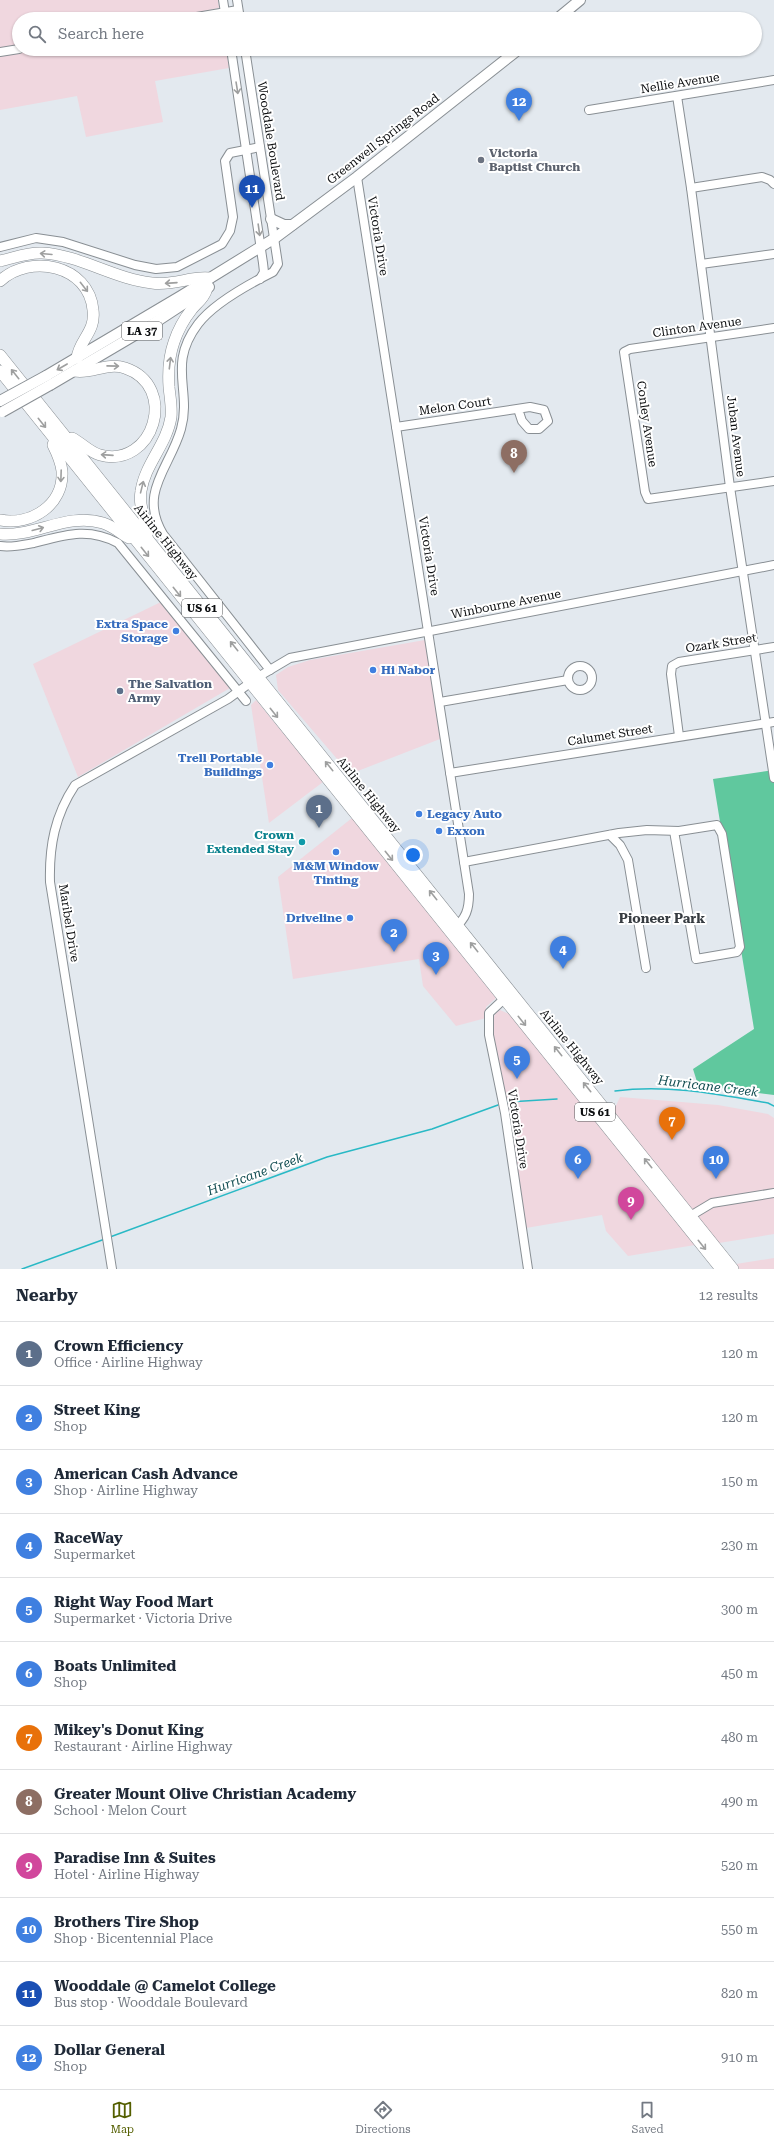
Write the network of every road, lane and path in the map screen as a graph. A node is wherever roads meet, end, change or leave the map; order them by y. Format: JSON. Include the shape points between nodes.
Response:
{"nodes":[{"id":1,"x":223,"y":0,"type":"edge"},
{"id":2,"x":237,"y":0,"type":"edge"},
{"id":3,"x":580,"y":0,"type":"edge"},
{"id":4,"x":238,"y":10,"type":"joint"},
{"id":5,"x":225,"y":12,"type":"edge"},
{"id":6,"x":233,"y":12,"type":"edge"},
{"id":7,"x":565,"y":12,"type":"edge"},
{"id":8,"x":12,"y":50,"type":"edge"},
{"id":9,"x":0,"y":52,"type":"edge"},
{"id":10,"x":232,"y":56,"type":"edge"},
{"id":11,"x":245,"y":56,"type":"edge"},
{"id":12,"x":510,"y":56,"type":"edge"},
{"id":13,"x":774,"y":80,"type":"edge"},
{"id":14,"x":677,"y":96,"type":"junction"},
{"id":15,"x":589,"y":110,"type":"dead end"},
{"id":16,"x":260,"y":147,"type":"junction"},
{"id":17,"x":247,"y":149,"type":"junction"},
{"id":18,"x":357,"y":177,"type":"junction"},
{"id":19,"x":774,"y":184,"type":"edge"},
{"id":20,"x":691,"y":188,"type":"junction"},
{"id":21,"x":272,"y":219,"type":"junction"},
{"id":22,"x":292,"y":225,"type":"junction"},
{"id":23,"x":274,"y":238,"type":"junction"},
{"id":24,"x":0,"y":247,"type":"edge"},
{"id":25,"x":261,"y":247,"type":"junction"},
{"id":26,"x":774,"y":254,"type":"edge"},
{"id":27,"x":0,"y":261,"type":"edge"},
{"id":28,"x":701,"y":264,"type":"junction"},
{"id":29,"x":260,"y":278,"type":"junction"},
{"id":30,"x":0,"y":281,"type":"edge"},
{"id":31,"x":208,"y":283,"type":"junction"},
{"id":32,"x":774,"y":328,"type":"edge"},
{"id":33,"x":712,"y":338,"type":"junction"},
{"id":34,"x":624,"y":352,"type":"joint"},
{"id":35,"x":0,"y":355,"type":"edge"},
{"id":36,"x":77,"y":358,"type":"junction"},
{"id":37,"x":0,"y":371,"type":"edge"},
{"id":38,"x":75,"y":371,"type":"junction"},
{"id":39,"x":48,"y":380,"type":"junction"},
{"id":40,"x":0,"y":401,"type":"edge"},
{"id":41,"x":518,"y":409,"type":"dead end"},
{"id":42,"x":1,"y":412,"type":"edge"},
{"id":43,"x":396,"y":427,"type":"junction"},
{"id":44,"x":66,"y":437,"type":"junction"},
{"id":45,"x":55,"y":439,"type":"junction"},
{"id":46,"x":774,"y":481,"type":"edge"},
{"id":47,"x":730,"y":487,"type":"junction"},
{"id":48,"x":0,"y":520,"type":"edge"},
{"id":49,"x":0,"y":534,"type":"edge"},
{"id":50,"x":147,"y":538,"type":"junction"},
{"id":51,"x":135,"y":539,"type":"junction"},
{"id":52,"x":0,"y":546,"type":"edge"},
{"id":53,"x":774,"y":565,"type":"edge"},
{"id":54,"x":743,"y":571,"type":"junction"},
{"id":55,"x":429,"y":631,"type":"junction"},
{"id":56,"x":774,"y":647,"type":"edge"},
{"id":57,"x":754,"y":650,"type":"junction"},
{"id":58,"x":270,"y":670,"type":"junction"},
{"id":59,"x":254,"y":680,"type":"junction"},
{"id":60,"x":568,"y":680,"type":"dead end"},
{"id":61,"x":238,"y":691,"type":"junction"},
{"id":62,"x":246,"y":701,"type":"dead end"},
{"id":63,"x":440,"y":702,"type":"junction"},
{"id":64,"x":770,"y":723,"type":"edge"},
{"id":65,"x":679,"y":736,"type":"junction"},
{"id":66,"x":450,"y":773,"type":"junction"},
{"id":67,"x":774,"y":778,"type":"edge"},
{"id":68,"x":674,"y":831,"type":"junction"},
{"id":69,"x":610,"y":835,"type":"junction"},
{"id":70,"x":464,"y":862,"type":"junction"},
{"id":71,"x":454,"y":929,"type":"junction"},
{"id":72,"x":646,"y":968,"type":"dead end"},
{"id":73,"x":508,"y":997,"type":"junction"},
{"id":74,"x":774,"y":1193,"type":"edge"},
{"id":75,"x":686,"y":1218,"type":"junction"},
{"id":76,"x":112,"y":1267,"type":"edge"},
{"id":77,"x":528,"y":1269,"type":"edge"},
{"id":78,"x":721,"y":1269,"type":"edge"},
{"id":79,"x":733,"y":1269,"type":"edge"}],
"edges":[{"from":1,"to":5,"type":"street"},
{"from":2,"to":4,"type":"street"},
{"from":3,"to":7,"type":"main road"},
{"from":4,"to":6,"type":"street"},
{"from":8,"to":9,"type":"street"},
{"from":10,"to":17,"type":"street","name":"Wooddale Boulevard","one_way":true},
{"from":11,"to":16,"type":"street","name":"Wooddale Boulevard"},
{"from":12,"to":18,"type":"main road","name":"Greenwell Springs Road"},
{"from":13,"to":14,"type":"street","name":"Nellie Avenue"},
{"from":14,"to":15,"type":"street","name":"Nellie Avenue"},
{"from":14,"to":20,"type":"street","name":"Juban Avenue"},
{"from":16,"to":17,"type":"street"},
{"from":16,"to":21,"type":"street","name":"Wooddale Boulevard"},
{"from":17,"to":24,"type":"street","via":[[230,153],[225,161],[233,217],[230,231],[222,244],[177,267],[156,269],[135,266],[64,242],[36,238]]},
{"from":17,"to":25,"type":"street","name":"Wooddale Boulevard","one_way":true},
{"from":18,"to":22,"type":"main road","name":"Greenwell Springs Road"},
{"from":18,"to":43,"type":"street","name":"Victoria Drive"},
{"from":19,"to":20,"type":"street","via":[[762,177]]},
{"from":20,"to":28,"type":"street","name":"Juban Avenue"},
{"from":21,"to":22,"type":"main road","via":[[284,225]]},
{"from":21,"to":23,"type":"street","name":"Wooddale Boulevard"},
{"from":22,"to":23,"type":"main road","name":"Greenwell Springs Road"},
{"from":23,"to":25,"type":"main road","name":"Greenwell Springs Road","number":"LA 37"},
{"from":23,"to":29,"type":"street","name":"Wooddale Boulevard","via":[[278,264],[273,272]]},
{"from":25,"to":29,"type":"street","name":"Wooddale Boulevard","via":[[264,272]]},
{"from":25,"to":31,"type":"main road","name":"Greenwell Springs Road","number":"LA 37"},
{"from":26,"to":28,"type":"street"},
{"from":31,"to":27,"type":"highway","one_way":true,"via":[[201,277],[170,284],[148,283],[42,253]]},
{"from":28,"to":33,"type":"street","name":"Juban Avenue"},
{"from":29,"to":58,"type":"street","name":"Wooddale Boulevard","via":[[216,307],[199,323],[189,339],[180,370],[183,411],[181,430],[157,480],[153,510],[163,534]]},
{"from":30,"to":36,"type":"highway","one_way":true,"via":[[22,268],[42,266],[56,268],[78,279],[89,294],[94,317],[91,329],[78,349]]},
{"from":31,"to":36,"type":"main road","name":"Greenwell Springs Road","number":"LA 37"},
{"from":31,"to":38,"type":"main road","name":"Greenwell Springs Road","number":"LA 37","via":[[145,330]]},
{"from":50,"to":31,"type":"highway","one_way":true,"via":[[141,510],[141,492],[170,422],[172,410],[169,369],[173,346],[182,323],[206,295]]},
{"from":32,"to":33,"type":"street","name":"Clinton Avenue"},
{"from":33,"to":34,"type":"street","name":"Clinton Avenue","via":[[630,349]]},
{"from":33,"to":47,"type":"street","name":"Juban Avenue"},
{"from":34,"to":47,"type":"street","name":"Conley Avenue","via":[[648,499]]},
{"from":44,"to":35,"type":"highway","name":"Airline Highway","number":"US 61","one_way":true},
{"from":36,"to":39,"type":"main road","name":"Greenwell Springs Road","number":"LA 37","one_way":true},
{"from":37,"to":45,"type":"highway","name":"Airline Highway","number":"US 61","one_way":true},
{"from":38,"to":39,"type":"main road","name":"Greenwell Springs Road","number":"LA 37"},
{"from":38,"to":44,"type":"highway","one_way":true,"via":[[83,372],[112,366],[135,372],[145,381],[153,394],[155,420],[150,433],[141,444],[130,452],[118,455],[106,456],[95,453],[73,438]]},
{"from":39,"to":40,"type":"main road","name":"Greenwell Springs Road","number":"LA 37","bridge":true},
{"from":39,"to":42,"type":"main road","name":"Greenwell Springs Road","number":"LA 37","bridge":true},
{"from":41,"to":43,"type":"street","name":"Melon Court"},
{"from":43,"to":55,"type":"street","name":"Victoria Drive"},
{"from":44,"to":50,"type":"highway","name":"Airline Highway","number":"US 61"},
{"from":45,"to":48,"type":"highway","one_way":true,"via":[[53,445],[62,472],[61,485],[54,500],[46,509],[32,517],[17,521]]},
{"from":45,"to":51,"type":"highway","name":"Airline Highway","number":"US 61"},
{"from":46,"to":47,"type":"street"},
{"from":47,"to":54,"type":"street","name":"Juban Avenue"},
{"from":49,"to":51,"type":"highway","one_way":true,"via":[[22,533],[69,521],[87,520],[108,525],[128,538]]},
{"from":59,"to":50,"type":"highway","name":"Airline Highway","number":"US 61","one_way":true},
{"from":51,"to":59,"type":"highway","name":"Airline Highway","number":"US 61","one_way":true},
{"from":52,"to":61,"type":"street","via":[[24,545],[75,533],[103,535],[118,543]]},
{"from":53,"to":54,"type":"street","name":"Winbourne Avenue"},
{"from":54,"to":55,"type":"street","name":"Winbourne Avenue"},
{"from":54,"to":57,"type":"street","name":"Juban Avenue"},
{"from":55,"to":58,"type":"street","name":"Winbourne Avenue","via":[[308,653],[290,658]]},
{"from":55,"to":63,"type":"street","name":"Victoria Drive"},
{"from":56,"to":57,"type":"street","name":"Ozark Street"},
{"from":57,"to":64,"type":"street","name":"Juban Avenue"},
{"from":57,"to":65,"type":"street","name":"Ozark Street","via":[[679,662],[672,666]]},
{"from":58,"to":59,"type":"street","name":"Winbourne Avenue"},
{"from":59,"to":61,"type":"street","name":"Maribel Drive"},
{"from":59,"to":71,"type":"highway","name":"Airline Highway","number":"US 61"},
{"from":60,"to":63,"type":"street"},
{"from":61,"to":62,"type":"street"},
{"from":61,"to":76,"type":"street","name":"Maribel Drive","via":[[75,785],[55,826],[49,862],[50,882]]},
{"from":63,"to":66,"type":"street","name":"Victoria Drive"},
{"from":64,"to":65,"type":"street","name":"Calumet Street"},
{"from":64,"to":67,"type":"street","name":"Juban Avenue"},
{"from":65,"to":66,"type":"street","name":"Calumet Street"},
{"from":66,"to":70,"type":"street","name":"Victoria Drive"},
{"from":68,"to":68,"type":"street","via":[[717,825],[722,834],[740,947],[737,952],[696,959]]},
{"from":68,"to":69,"type":"street","via":[[647,830]]},
{"from":69,"to":70,"type":"street"},
{"from":69,"to":72,"type":"street","via":[[620,845],[628,860]]},
{"from":70,"to":71,"type":"street","name":"Victoria Drive","via":[[469,907],[465,917]]},
{"from":71,"to":73,"type":"highway","name":"Airline Highway","number":"US 61"},
{"from":73,"to":75,"type":"highway","name":"Airline Highway","number":"US 61"},
{"from":73,"to":77,"type":"street","name":"Victoria Drive","via":[[489,1013],[489,1034],[505,1113]]},
{"from":74,"to":75,"type":"street","via":[[712,1203]]},
{"from":75,"to":78,"type":"highway","name":"Airline Highway","number":"US 61","one_way":true},
{"from":75,"to":79,"type":"highway","name":"Airline Highway","number":"US 61"}]}
